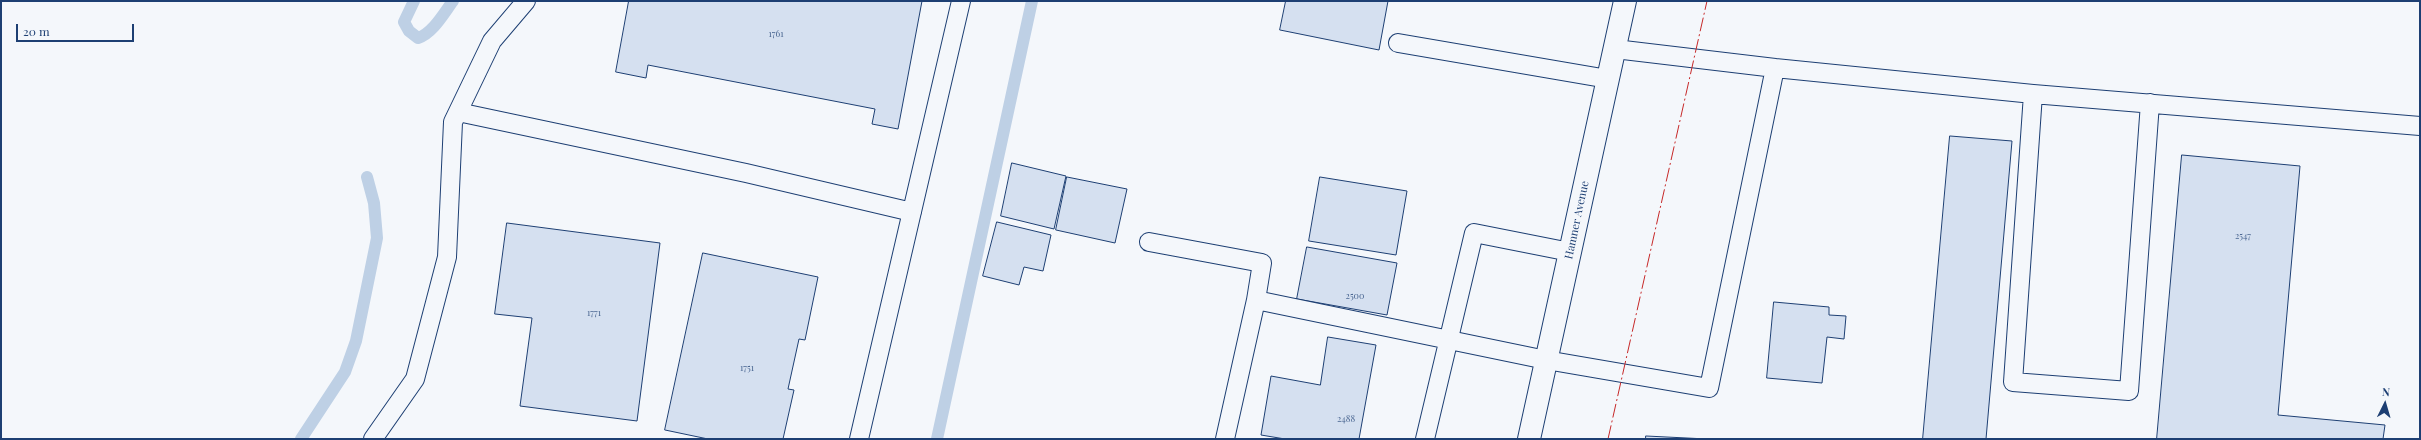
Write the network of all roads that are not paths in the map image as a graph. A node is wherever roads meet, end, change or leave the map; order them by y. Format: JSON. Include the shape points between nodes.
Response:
{"nodes":[{"id":1,"x":526,"y":1,"type":"edge"},
{"id":2,"x":961,"y":1,"type":"edge"},
{"id":3,"x":1625,"y":1,"type":"edge"},
{"id":4,"x":1398,"y":44,"type":"dead end"},
{"id":5,"x":1614,"y":49,"type":"junction"},
{"id":6,"x":1775,"y":68,"type":"junction"},
{"id":7,"x":1608,"y":79,"type":"junction"},
{"id":8,"x":2033,"y":94,"type":"junction"},
{"id":9,"x":2150,"y":103,"type":"junction"},
{"id":10,"x":458,"y":112,"type":"junction"},
{"id":11,"x":2420,"y":126,"type":"edge"},
{"id":12,"x":912,"y":212,"type":"junction"},
{"id":13,"x":1149,"y":242,"type":"dead end"},
{"id":14,"x":1570,"y":252,"type":"junction"},
{"id":15,"x":1256,"y":300,"type":"junction"},
{"id":16,"x":1447,"y":340,"type":"junction"},
{"id":17,"x":1546,"y":360,"type":"junction"},
{"id":18,"x":373,"y":439,"type":"edge"},
{"id":19,"x":859,"y":439,"type":"edge"},
{"id":20,"x":1225,"y":439,"type":"edge"},
{"id":21,"x":1425,"y":439,"type":"edge"},
{"id":22,"x":1529,"y":439,"type":"edge"}],
"edges":[{"from":1,"to":10,"type":"lane","via":[[492,41]]},
{"from":2,"to":12,"type":"lane"},
{"from":3,"to":5,"type":"main road","name":"Hamner Avenue"},
{"from":4,"to":7,"type":"lane"},
{"from":5,"to":6,"type":"lane"},
{"from":5,"to":7,"type":"main road","name":"Hamner Avenue"},
{"from":6,"to":8,"type":"lane"},
{"from":6,"to":17,"type":"lane","via":[[1709,388]]},
{"from":7,"to":14,"type":"main road","name":"Hamner Avenue"},
{"from":8,"to":9,"type":"lane"},
{"from":8,"to":9,"type":"lane","via":[[2013,382],[2129,391]]},
{"from":9,"to":11,"type":"lane"},
{"from":10,"to":12,"type":"lane","via":[[746,173]]},
{"from":10,"to":18,"type":"lane","via":[[453,122],[447,257],[415,379]]},
{"from":12,"to":19,"type":"lane"},
{"from":13,"to":15,"type":"lane","via":[[1262,263]]},
{"from":14,"to":16,"type":"lane","via":[[1474,233]]},
{"from":14,"to":17,"type":"main road","name":"Hamner Avenue"},
{"from":15,"to":16,"type":"lane"},
{"from":15,"to":20,"type":"lane"},
{"from":16,"to":17,"type":"lane"},
{"from":16,"to":21,"type":"lane"},
{"from":17,"to":22,"type":"main road","name":"Hamner Avenue"}]}
